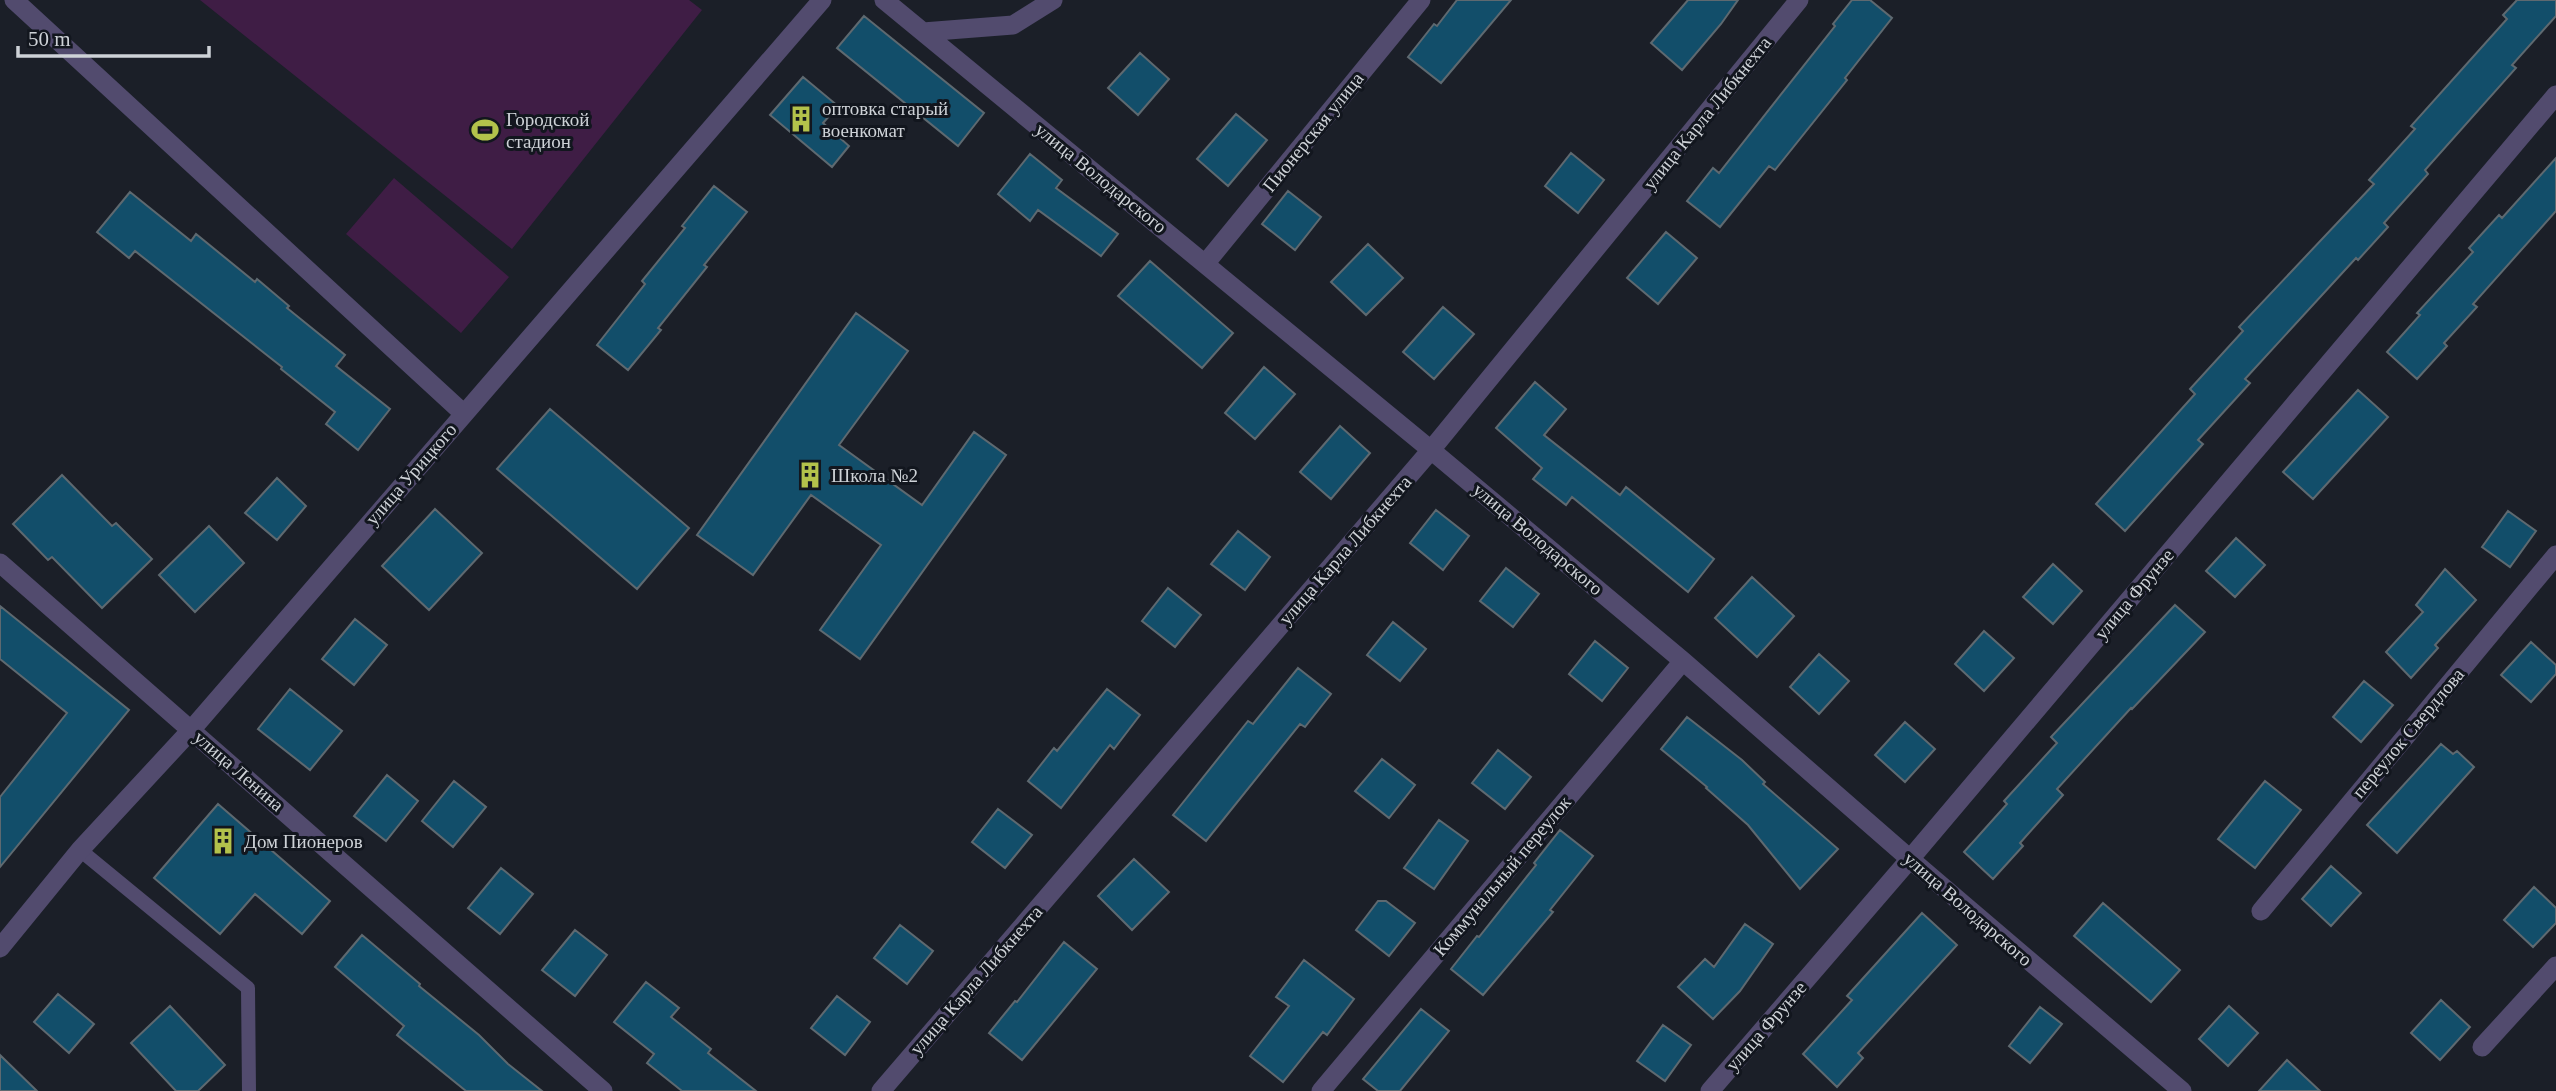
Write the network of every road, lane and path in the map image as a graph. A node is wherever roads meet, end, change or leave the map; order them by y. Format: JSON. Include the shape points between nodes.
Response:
{"nodes":[{"id":1,"x":14,"y":0,"type":"edge"},
{"id":2,"x":822,"y":0,"type":"edge"},
{"id":3,"x":884,"y":0,"type":"edge"},
{"id":4,"x":1053,"y":0,"type":"edge"},
{"id":5,"x":1421,"y":0,"type":"edge"},
{"id":6,"x":1799,"y":0,"type":"edge"},
{"id":7,"x":923,"y":32,"type":"junction"},
{"id":8,"x":2556,"y":95,"type":"edge"},
{"id":9,"x":1205,"y":264,"type":"junction"},
{"id":10,"x":463,"y":414,"type":"junction"},
{"id":11,"x":1431,"y":450,"type":"junction"},
{"id":12,"x":2556,"y":555,"type":"edge"},
{"id":13,"x":0,"y":564,"type":"edge"},
{"id":14,"x":1683,"y":661,"type":"junction"},
{"id":15,"x":192,"y":729,"type":"junction"},
{"id":16,"x":80,"y":850,"type":"junction"},
{"id":17,"x":1910,"y":859,"type":"junction"},
{"id":18,"x":2261,"y":911,"type":"dead end"},
{"id":19,"x":0,"y":948,"type":"edge"},
{"id":20,"x":2556,"y":966,"type":"edge"},
{"id":21,"x":2482,"y":1047,"type":"dead end"},
{"id":22,"x":249,"y":1091,"type":"edge"},
{"id":23,"x":603,"y":1091,"type":"edge"},
{"id":24,"x":881,"y":1091,"type":"edge"},
{"id":25,"x":1321,"y":1091,"type":"edge"},
{"id":26,"x":1710,"y":1091,"type":"edge"},
{"id":27,"x":2182,"y":1091,"type":"edge"}],
"edges":[{"from":1,"to":10,"type":"street"},
{"from":2,"to":10,"type":"street","name":"улица Урицкого"},
{"from":3,"to":7,"type":"street","name":"улица Володарского"},
{"from":4,"to":7,"type":"street","via":[[1013,25]]},
{"from":5,"to":9,"type":"street","name":"Пионерская улица"},
{"from":6,"to":11,"type":"street","name":"улица Карла Либкнехта"},
{"from":7,"to":9,"type":"street","name":"улица Володарского"},
{"from":8,"to":17,"type":"street","name":"улица Фрунзе"},
{"from":9,"to":11,"type":"street","name":"улица Володарского"},
{"from":10,"to":15,"type":"street","name":"улица Урицкого"},
{"from":11,"to":14,"type":"street","name":"улица Володарского"},
{"from":11,"to":24,"type":"street","name":"улица Карла Либкнехта"},
{"from":12,"to":18,"type":"street","name":"переулок Свердлова"},
{"from":13,"to":15,"type":"street","name":"улица Ленина"},
{"from":14,"to":17,"type":"street","name":"улица Володарского"},
{"from":14,"to":25,"type":"street","name":"Коммунальный переулок"},
{"from":15,"to":16,"type":"street","name":"улица Урицкого"},
{"from":15,"to":23,"type":"street","name":"улица Ленина"},
{"from":16,"to":19,"type":"street","name":"улица Урицкого"},
{"from":16,"to":22,"type":"lane","via":[[248,988]]},
{"from":17,"to":26,"type":"street","name":"улица Фрунзе"},
{"from":17,"to":27,"type":"street","name":"улица Володарского"},
{"from":20,"to":21,"type":"street"}]}
